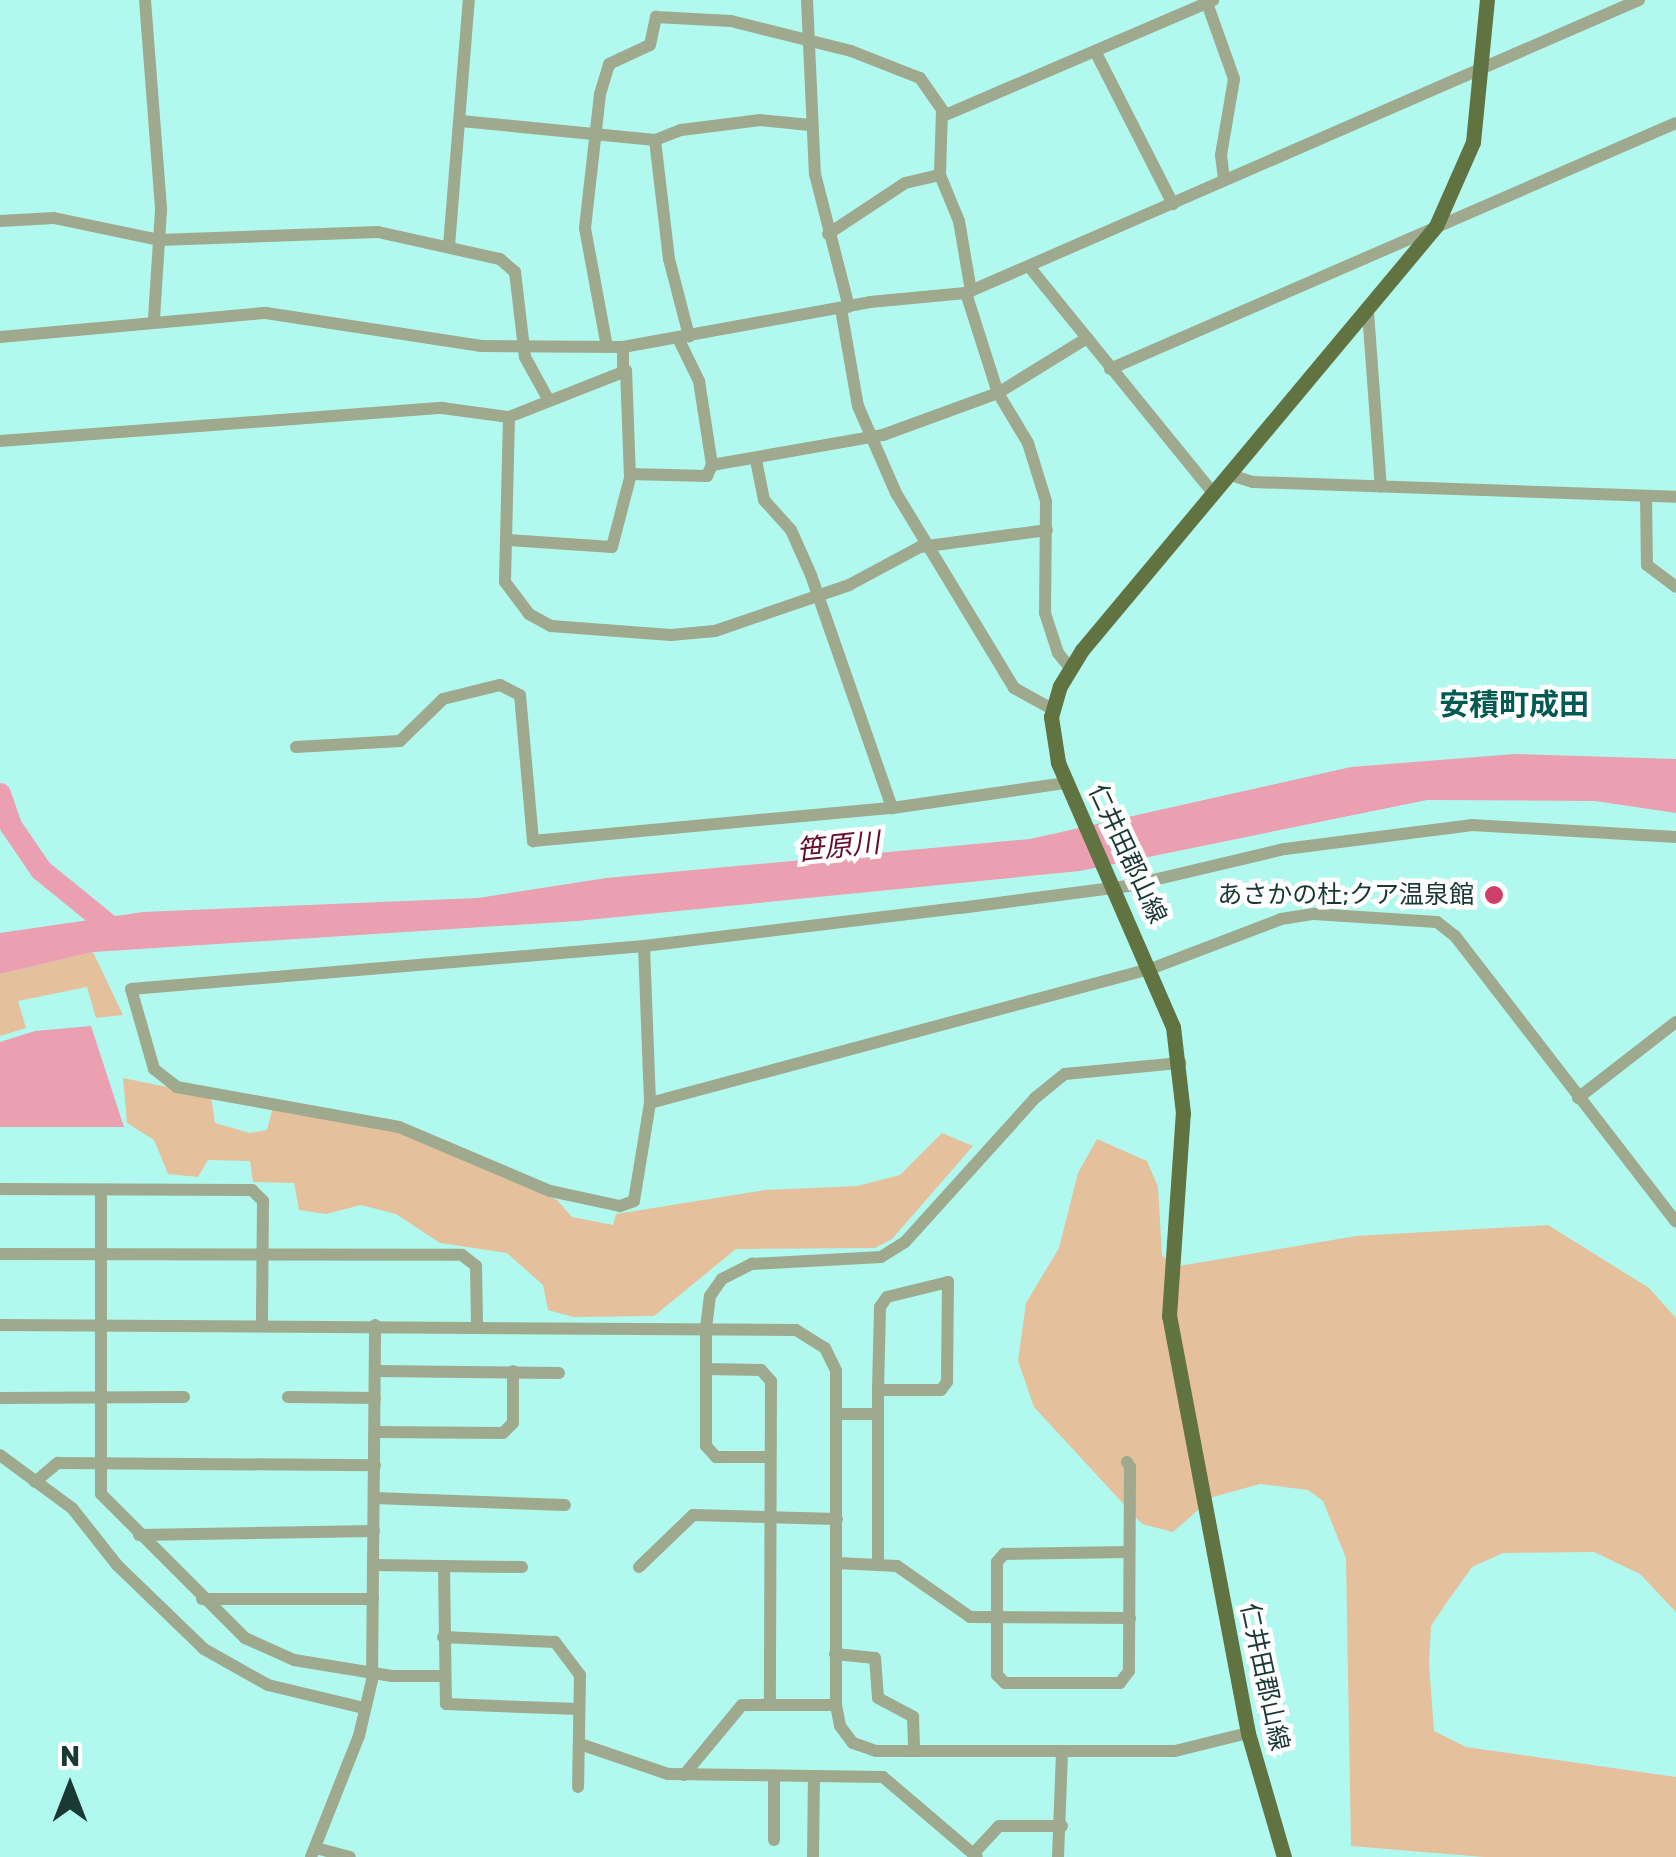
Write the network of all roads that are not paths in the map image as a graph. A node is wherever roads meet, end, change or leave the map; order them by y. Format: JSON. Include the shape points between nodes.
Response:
{"nodes":[{"id":1,"x":144,"y":0,"type":"edge"},
{"id":2,"x":469,"y":0,"type":"edge"},
{"id":3,"x":657,"y":0,"type":"edge"},
{"id":4,"x":807,"y":0,"type":"edge"},
{"id":5,"x":1487,"y":0,"type":"edge"},
{"id":6,"x":1639,"y":0,"type":"edge"},
{"id":7,"x":1210,"y":1,"type":"edge"},
{"id":8,"x":656,"y":17,"type":"junction"},
{"id":9,"x":811,"y":42,"type":"junction"},
{"id":10,"x":1094,"y":51,"type":"junction"},
{"id":11,"x":1483,"y":68,"type":"junction"},
{"id":12,"x":944,"y":116,"type":"junction"},
{"id":13,"x":461,"y":121,"type":"junction"},
{"id":14,"x":1676,"y":122,"type":"edge"},
{"id":15,"x":810,"y":125,"type":"junction"},
{"id":16,"x":594,"y":135,"type":"junction"},
{"id":17,"x":655,"y":140,"type":"junction"},
{"id":18,"x":940,"y":174,"type":"junction"},
{"id":19,"x":1224,"y":180,"type":"junction"},
{"id":20,"x":1174,"y":204,"type":"junction"},
{"id":21,"x":0,"y":221,"type":"edge"},
{"id":22,"x":1436,"y":226,"type":"junction"},
{"id":23,"x":828,"y":234,"type":"junction"},
{"id":24,"x":160,"y":240,"type":"junction"},
{"id":25,"x":450,"y":246,"type":"junction"},
{"id":26,"x":1031,"y":268,"type":"junction"},
{"id":27,"x":969,"y":292,"type":"junction"},
{"id":28,"x":845,"y":308,"type":"junction"},
{"id":29,"x":1368,"y":312,"type":"junction"},
{"id":30,"x":154,"y":320,"type":"junction"},
{"id":31,"x":0,"y":337,"type":"edge"},
{"id":32,"x":684,"y":337,"type":"junction"},
{"id":33,"x":1087,"y":338,"type":"junction"},
{"id":34,"x":523,"y":347,"type":"junction"},
{"id":35,"x":607,"y":347,"type":"junction"},
{"id":36,"x":623,"y":347,"type":"junction"},
{"id":37,"x":1110,"y":369,"type":"junction"},
{"id":38,"x":626,"y":370,"type":"junction"},
{"id":39,"x":998,"y":393,"type":"junction"},
{"id":40,"x":547,"y":397,"type":"junction"},
{"id":41,"x":509,"y":417,"type":"junction"},
{"id":42,"x":871,"y":436,"type":"junction"},
{"id":43,"x":0,"y":441,"type":"edge"},
{"id":44,"x":756,"y":460,"type":"junction"},
{"id":45,"x":712,"y":465,"type":"junction"},
{"id":46,"x":630,"y":474,"type":"junction"},
{"id":47,"x":1231,"y":476,"type":"junction"},
{"id":48,"x":1381,"y":487,"type":"junction"},
{"id":49,"x":1214,"y":494,"type":"junction"},
{"id":50,"x":1646,"y":496,"type":"junction"},
{"id":51,"x":1676,"y":497,"type":"edge"},
{"id":52,"x":1047,"y":530,"type":"junction"},
{"id":53,"x":507,"y":540,"type":"junction"},
{"id":54,"x":928,"y":546,"type":"junction"},
{"id":55,"x":1676,"y":588,"type":"edge"},
{"id":56,"x":817,"y":596,"type":"junction"},
{"id":57,"x":1070,"y":668,"type":"junction"},
{"id":58,"x":1052,"y":710,"type":"junction"},
{"id":59,"x":296,"y":748,"type":"dead end"},
{"id":60,"x":1068,"y":788,"type":"junction"},
{"id":61,"x":892,"y":808,"type":"junction"},
{"id":62,"x":1676,"y":837,"type":"edge"},
{"id":63,"x":1114,"y":883,"type":"junction"},
{"id":64,"x":644,"y":946,"type":"junction"},
{"id":65,"x":1153,"y":968,"type":"junction"},
{"id":66,"x":1676,"y":1022,"type":"edge"},
{"id":67,"x":1180,"y":1063,"type":"junction"},
{"id":68,"x":1578,"y":1098,"type":"junction"},
{"id":69,"x":650,"y":1103,"type":"junction"},
{"id":70,"x":0,"y":1189,"type":"edge"},
{"id":71,"x":102,"y":1190,"type":"junction"},
{"id":72,"x":1676,"y":1222,"type":"edge"},
{"id":73,"x":0,"y":1254,"type":"edge"},
{"id":74,"x":101,"y":1255,"type":"junction"},
{"id":75,"x":264,"y":1256,"type":"junction"},
{"id":76,"x":0,"y":1324,"type":"edge"},
{"id":77,"x":100,"y":1325,"type":"junction"},
{"id":78,"x":375,"y":1325,"type":"junction"},
{"id":79,"x":262,"y":1326,"type":"junction"},
{"id":80,"x":477,"y":1326,"type":"junction"},
{"id":81,"x":706,"y":1328,"type":"junction"},
{"id":82,"x":706,"y":1369,"type":"junction"},
{"id":83,"x":375,"y":1371,"type":"junction"},
{"id":84,"x":513,"y":1371,"type":"junction"},
{"id":85,"x":559,"y":1373,"type":"dead end"},
{"id":86,"x":878,"y":1390,"type":"junction"},
{"id":87,"x":0,"y":1398,"type":"edge"},
{"id":88,"x":100,"y":1398,"type":"junction"},
{"id":89,"x":184,"y":1398,"type":"dead end"},
{"id":90,"x":288,"y":1398,"type":"dead end"},
{"id":91,"x":375,"y":1398,"type":"junction"},
{"id":92,"x":837,"y":1414,"type":"junction"},
{"id":93,"x":878,"y":1414,"type":"junction"},
{"id":94,"x":375,"y":1432,"type":"junction"},
{"id":95,"x":0,"y":1455,"type":"edge"},
{"id":96,"x":770,"y":1457,"type":"junction"},
{"id":97,"x":1127,"y":1462,"type":"dead end"},
{"id":98,"x":100,"y":1463,"type":"junction"},
{"id":99,"x":374,"y":1465,"type":"junction"},
{"id":100,"x":35,"y":1482,"type":"junction"},
{"id":101,"x":374,"y":1498,"type":"junction"},
{"id":102,"x":565,"y":1505,"type":"dead end"},
{"id":103,"x":771,"y":1518,"type":"junction"},
{"id":104,"x":836,"y":1519,"type":"junction"},
{"id":105,"x":374,"y":1532,"type":"junction"},
{"id":106,"x":139,"y":1534,"type":"junction"},
{"id":107,"x":1129,"y":1552,"type":"junction"},
{"id":108,"x":837,"y":1563,"type":"junction"},
{"id":109,"x":878,"y":1564,"type":"junction"},
{"id":110,"x":374,"y":1565,"type":"junction"},
{"id":111,"x":444,"y":1566,"type":"junction"},
{"id":112,"x":522,"y":1567,"type":"dead end"},
{"id":113,"x":639,"y":1567,"type":"dead end"},
{"id":114,"x":202,"y":1599,"type":"junction"},
{"id":115,"x":374,"y":1599,"type":"junction"},
{"id":116,"x":998,"y":1618,"type":"junction"},
{"id":117,"x":1130,"y":1618,"type":"junction"},
{"id":118,"x":443,"y":1637,"type":"junction"},
{"id":119,"x":835,"y":1654,"type":"junction"},
{"id":120,"x":372,"y":1670,"type":"junction"},
{"id":121,"x":442,"y":1676,"type":"junction"},
{"id":122,"x":770,"y":1704,"type":"junction"},
{"id":123,"x":836,"y":1705,"type":"junction"},
{"id":124,"x":364,"y":1708,"type":"junction"},
{"id":125,"x":579,"y":1709,"type":"junction"},
{"id":126,"x":1248,"y":1733,"type":"junction"},
{"id":127,"x":580,"y":1744,"type":"junction"},
{"id":128,"x":914,"y":1752,"type":"junction"},
{"id":129,"x":1062,"y":1753,"type":"junction"},
{"id":130,"x":684,"y":1775,"type":"junction"},
{"id":131,"x":774,"y":1776,"type":"junction"},
{"id":132,"x":814,"y":1776,"type":"junction"},
{"id":133,"x":578,"y":1787,"type":"dead end"},
{"id":134,"x":1062,"y":1826,"type":"junction"},
{"id":135,"x":774,"y":1840,"type":"dead end"},
{"id":136,"x":314,"y":1852,"type":"edge"},
{"id":137,"x":975,"y":1855,"type":"edge"},
{"id":138,"x":350,"y":1857,"type":"edge"},
{"id":139,"x":813,"y":1857,"type":"edge"},
{"id":140,"x":1058,"y":1857,"type":"edge"},
{"id":141,"x":1284,"y":1857,"type":"edge"}],
"edges":[{"from":1,"to":24,"type":"street"},
{"from":2,"to":13,"type":"street"},
{"from":3,"to":8,"type":"street"},
{"from":4,"to":9,"type":"street"},
{"from":5,"to":11,"type":"main road"},
{"from":6,"to":11,"type":"street"},
{"from":7,"to":10,"type":"street"},
{"from":7,"to":19,"type":"street","via":[[1234,79],[1221,156]]},
{"from":8,"to":9,"type":"street","via":[[730,20]]},
{"from":8,"to":16,"type":"street","via":[[648,46],[609,64]]},
{"from":9,"to":12,"type":"street","via":[[916,76]]},
{"from":9,"to":15,"type":"street"},
{"from":10,"to":12,"type":"street"},
{"from":10,"to":20,"type":"street"},
{"from":11,"to":19,"type":"street"},
{"from":11,"to":22,"type":"main road","via":[[1473,142]]},
{"from":12,"to":18,"type":"street"},
{"from":13,"to":16,"type":"street"},
{"from":13,"to":25,"type":"street"},
{"from":14,"to":22,"type":"street"},
{"from":15,"to":17,"type":"street","via":[[760,120]]},
{"from":15,"to":23,"type":"street"},
{"from":16,"to":17,"type":"street"},
{"from":16,"to":35,"type":"street","via":[[586,237]]},
{"from":17,"to":32,"type":"street"},
{"from":18,"to":23,"type":"street","via":[[905,183]]},
{"from":18,"to":27,"type":"street","via":[[959,221]]},
{"from":19,"to":20,"type":"street"},
{"from":20,"to":26,"type":"street"},
{"from":21,"to":24,"type":"street","via":[[54,218]]},
{"from":22,"to":29,"type":"main road"},
{"from":22,"to":37,"type":"street"},
{"from":23,"to":28,"type":"street"},
{"from":24,"to":25,"type":"street","via":[[360,232]]},
{"from":24,"to":30,"type":"street"},
{"from":25,"to":34,"type":"street","via":[[500,259],[515,272]]},
{"from":26,"to":27,"type":"street"},
{"from":26,"to":33,"type":"street"},
{"from":27,"to":28,"type":"street"},
{"from":27,"to":39,"type":"street"},
{"from":28,"to":32,"type":"street"},
{"from":28,"to":42,"type":"street","via":[[858,406]]},
{"from":29,"to":47,"type":"main road"},
{"from":29,"to":48,"type":"street"},
{"from":30,"to":31,"type":"street"},
{"from":30,"to":34,"type":"street","via":[[301,315],[440,342]]},
{"from":32,"to":36,"type":"street"},
{"from":32,"to":45,"type":"street","via":[[700,382]]},
{"from":33,"to":37,"type":"street"},
{"from":33,"to":39,"type":"street"},
{"from":34,"to":35,"type":"street"},
{"from":34,"to":40,"type":"street"},
{"from":35,"to":36,"type":"street"},
{"from":36,"to":38,"type":"street"},
{"from":37,"to":49,"type":"street"},
{"from":38,"to":40,"type":"street"},
{"from":38,"to":46,"type":"street"},
{"from":39,"to":42,"type":"street"},
{"from":39,"to":52,"type":"street","via":[[1028,443]]},
{"from":40,"to":41,"type":"street"},
{"from":41,"to":43,"type":"street","via":[[442,408]]},
{"from":41,"to":53,"type":"street"},
{"from":42,"to":44,"type":"street"},
{"from":42,"to":54,"type":"street"},
{"from":44,"to":45,"type":"street"},
{"from":44,"to":56,"type":"street","via":[[764,500],[793,534]]},
{"from":45,"to":46,"type":"street","via":[[708,476]]},
{"from":46,"to":53,"type":"street","via":[[612,547]]},
{"from":47,"to":48,"type":"street"},
{"from":47,"to":49,"type":"main road"},
{"from":48,"to":50,"type":"street"},
{"from":49,"to":57,"type":"main road"},
{"from":50,"to":51,"type":"street"},
{"from":50,"to":55,"type":"street","via":[[1647,565]]},
{"from":52,"to":54,"type":"street"},
{"from":52,"to":57,"type":"street","via":[[1045,613]]},
{"from":53,"to":56,"type":"street","via":[[508,589],[528,614],[551,626],[700,633]]},
{"from":54,"to":56,"type":"street"},
{"from":54,"to":58,"type":"street","via":[[1014,688]]},
{"from":56,"to":61,"type":"street"},
{"from":57,"to":58,"type":"main road"},
{"from":58,"to":60,"type":"main road","name":"仁井田郡山線"},
{"from":59,"to":61,"type":"street","via":[[400,741],[443,699],[500,685],[520,695],[533,841]]},
{"from":60,"to":61,"type":"street"},
{"from":60,"to":63,"type":"main road","name":"仁井田郡山線"},
{"from":62,"to":63,"type":"street","via":[[1472,826],[1285,849]]},
{"from":63,"to":64,"type":"street"},
{"from":63,"to":65,"type":"main road","name":"仁井田郡山線"},
{"from":64,"to":69,"type":"street"},
{"from":64,"to":69,"type":"street","via":[[130,989],[154,1069],[178,1087],[399,1127],[465,1159],[594,1202],[634,1201]]},
{"from":65,"to":67,"type":"main road","name":"仁井田郡山線"},
{"from":65,"to":68,"type":"street","via":[[1293,916],[1437,922],[1456,936]]},
{"from":65,"to":69,"type":"street"},
{"from":66,"to":68,"type":"street"},
{"from":67,"to":81,"type":"street","via":[[1065,1074],[1035,1098],[905,1242],[881,1257],[852,1262],[737,1267],[710,1296]]},
{"from":67,"to":126,"type":"main road","name":"仁井田郡山線","via":[[1169,1316]]},
{"from":68,"to":72,"type":"street"},
{"from":70,"to":71,"type":"street"},
{"from":71,"to":74,"type":"street"},
{"from":71,"to":75,"type":"street","via":[[252,1190],[263,1202]]},
{"from":73,"to":74,"type":"street"},
{"from":74,"to":75,"type":"street"},
{"from":74,"to":77,"type":"street"},
{"from":75,"to":79,"type":"street"},
{"from":75,"to":80,"type":"street","via":[[466,1256],[476,1266]]},
{"from":76,"to":77,"type":"street"},
{"from":77,"to":79,"type":"street"},
{"from":77,"to":88,"type":"street"},
{"from":78,"to":79,"type":"street"},
{"from":78,"to":80,"type":"street"},
{"from":78,"to":83,"type":"street"},
{"from":80,"to":81,"type":"street"},
{"from":81,"to":82,"type":"street"},
{"from":81,"to":92,"type":"street","via":[[784,1328],[813,1338],[835,1367]]},
{"from":82,"to":96,"type":"street","via":[[706,1446],[716,1457]]},
{"from":82,"to":96,"type":"street","via":[[764,1371],[771,1381]]},
{"from":83,"to":84,"type":"street"},
{"from":83,"to":91,"type":"street"},
{"from":84,"to":85,"type":"street"},
{"from":84,"to":94,"type":"street","via":[[513,1423],[503,1433]]},
{"from":86,"to":86,"type":"street","via":[[941,1390],[947,1382],[948,1282],[886,1297],[880,1307]]},
{"from":86,"to":93,"type":"street"},
{"from":87,"to":88,"type":"street"},
{"from":88,"to":89,"type":"street"},
{"from":88,"to":98,"type":"street"},
{"from":90,"to":91,"type":"street"},
{"from":91,"to":94,"type":"street"},
{"from":92,"to":93,"type":"street"},
{"from":92,"to":104,"type":"street"},
{"from":93,"to":109,"type":"street"},
{"from":94,"to":99,"type":"street"},
{"from":95,"to":100,"type":"street"},
{"from":96,"to":103,"type":"street"},
{"from":97,"to":107,"type":"street"},
{"from":98,"to":99,"type":"street"},
{"from":98,"to":100,"type":"street","via":[[54,1463]]},
{"from":98,"to":106,"type":"street","via":[[101,1494]]},
{"from":99,"to":101,"type":"street"},
{"from":100,"to":124,"type":"street","via":[[72,1508],[116,1565],[204,1649],[268,1685]]},
{"from":101,"to":102,"type":"street"},
{"from":101,"to":105,"type":"street"},
{"from":103,"to":104,"type":"street"},
{"from":103,"to":113,"type":"street","via":[[692,1516]]},
{"from":103,"to":122,"type":"street"},
{"from":104,"to":108,"type":"street"},
{"from":105,"to":106,"type":"street"},
{"from":105,"to":110,"type":"street"},
{"from":106,"to":114,"type":"street"},
{"from":107,"to":116,"type":"street","via":[[1006,1552],[997,1562]]},
{"from":107,"to":117,"type":"street"},
{"from":108,"to":109,"type":"street"},
{"from":108,"to":119,"type":"street"},
{"from":109,"to":116,"type":"street","via":[[896,1566],[967,1617]]},
{"from":110,"to":111,"type":"street"},
{"from":110,"to":115,"type":"street"},
{"from":111,"to":112,"type":"street"},
{"from":111,"to":118,"type":"street"},
{"from":114,"to":115,"type":"street"},
{"from":114,"to":120,"type":"street","via":[[245,1638],[285,1657]]},
{"from":115,"to":120,"type":"street"},
{"from":116,"to":117,"type":"street"},
{"from":116,"to":117,"type":"street","via":[[997,1674],[1006,1682],[1120,1682],[1130,1671]]},
{"from":118,"to":121,"type":"street"},
{"from":118,"to":125,"type":"street","via":[[552,1639],[579,1670]]},
{"from":119,"to":123,"type":"street"},
{"from":119,"to":128,"type":"street","via":[[876,1658],[878,1698],[914,1717]]},
{"from":120,"to":121,"type":"street"},
{"from":120,"to":124,"type":"street"},
{"from":121,"to":125,"type":"street","via":[[443,1700],[454,1709]]},
{"from":122,"to":123,"type":"street"},
{"from":122,"to":130,"type":"street","via":[[739,1707]]},
{"from":123,"to":128,"type":"street","via":[[840,1726],[859,1747]]},
{"from":124,"to":136,"type":"street"},
{"from":125,"to":127,"type":"street"},
{"from":126,"to":129,"type":"street","via":[[1175,1751]]},
{"from":126,"to":141,"type":"main road","name":"仁井田郡山線"},
{"from":127,"to":130,"type":"street"},
{"from":127,"to":133,"type":"street"},
{"from":128,"to":129,"type":"street"},
{"from":129,"to":134,"type":"street"},
{"from":130,"to":131,"type":"street"},
{"from":131,"to":132,"type":"street"},
{"from":131,"to":135,"type":"street"},
{"from":132,"to":137,"type":"street","via":[[883,1777]]},
{"from":132,"to":139,"type":"street"},
{"from":134,"to":137,"type":"street","via":[[999,1826]]},
{"from":134,"to":140,"type":"street"},
{"from":136,"to":138,"type":"street"}]}
